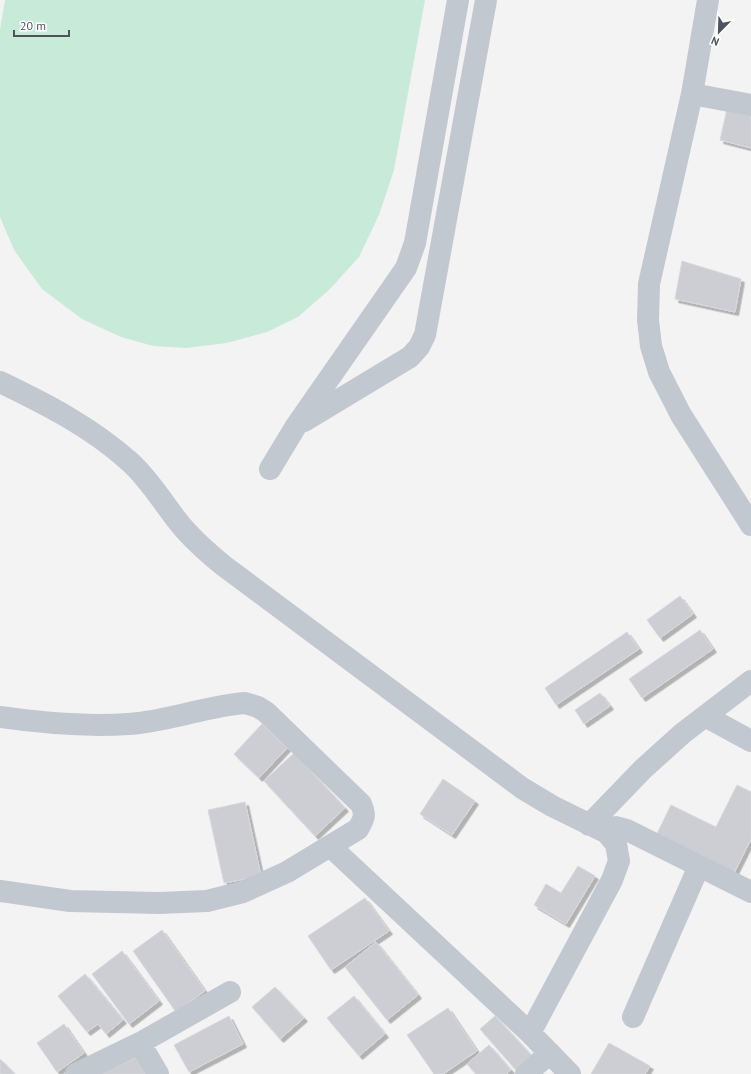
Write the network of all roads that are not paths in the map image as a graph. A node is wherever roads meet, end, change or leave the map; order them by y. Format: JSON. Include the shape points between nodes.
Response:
{"nodes":[{"id":1,"x":458,"y":0,"type":"edge"},
{"id":2,"x":486,"y":0,"type":"edge"},
{"id":3,"x":708,"y":0,"type":"edge"},
{"id":4,"x":444,"y":76,"type":"junction"},
{"id":5,"x":471,"y":81,"type":"junction"},
{"id":6,"x":692,"y":94,"type":"junction"},
{"id":7,"x":751,"y":105,"type":"edge"},
{"id":8,"x":415,"y":243,"type":"junction"},
{"id":9,"x":441,"y":246,"type":"junction"},
{"id":10,"x":0,"y":382,"type":"edge"},
{"id":11,"x":296,"y":426,"type":"junction"},
{"id":12,"x":270,"y":469,"type":"dead end"},
{"id":13,"x":751,"y":525,"type":"edge"},
{"id":14,"x":751,"y":681,"type":"edge"},
{"id":15,"x":705,"y":716,"type":"junction"},
{"id":16,"x":0,"y":717,"type":"edge"},
{"id":17,"x":751,"y":741,"type":"edge"},
{"id":18,"x":598,"y":829,"type":"junction"},
{"id":19,"x":331,"y":847,"type":"junction"},
{"id":20,"x":699,"y":866,"type":"junction"},
{"id":21,"x":0,"y":891,"type":"edge"},
{"id":22,"x":751,"y":892,"type":"edge"},
{"id":23,"x":230,"y":992,"type":"dead end"},
{"id":24,"x":633,"y":1017,"type":"dead end"},
{"id":25,"x":530,"y":1033,"type":"junction"},
{"id":26,"x":140,"y":1043,"type":"junction"},
{"id":27,"x":550,"y":1053,"type":"junction"},
{"id":28,"x":76,"y":1074,"type":"edge"},
{"id":29,"x":158,"y":1074,"type":"edge"},
{"id":30,"x":526,"y":1074,"type":"edge"},
{"id":31,"x":570,"y":1074,"type":"edge"}],
"edges":[{"from":1,"to":4,"type":"street"},
{"from":2,"to":5,"type":"street"},
{"from":3,"to":6,"type":"street"},
{"from":4,"to":5,"type":"street"},
{"from":4,"to":8,"type":"street"},
{"from":5,"to":9,"type":"street"},
{"from":6,"to":7,"type":"street"},
{"from":6,"to":13,"type":"street","via":[[649,284],[648,320],[651,346],[659,372],[681,415]]},
{"from":8,"to":9,"type":"street"},
{"from":8,"to":11,"type":"street","via":[[406,268]]},
{"from":9,"to":11,"type":"street","via":[[425,335],[419,347],[410,357]]},
{"from":10,"to":18,"type":"street","via":[[48,404],[84,427],[130,462],[159,494],[180,524],[224,566],[522,788]]},
{"from":11,"to":12,"type":"street"},
{"from":14,"to":15,"type":"street"},
{"from":15,"to":17,"type":"street"},
{"from":15,"to":18,"type":"street","via":[[643,769]]},
{"from":16,"to":19,"type":"street","via":[[65,724],[129,724],[233,704],[245,703],[258,707],[361,804],[365,812],[358,829]]},
{"from":18,"to":20,"type":"street","via":[[616,827],[627,830]]},
{"from":18,"to":25,"type":"street","via":[[616,844],[619,861],[612,880]]},
{"from":19,"to":21,"type":"street","via":[[287,872],[243,892],[207,901],[70,901]]},
{"from":19,"to":25,"type":"street"},
{"from":20,"to":22,"type":"street"},
{"from":20,"to":24,"type":"street"},
{"from":23,"to":26,"type":"street"},
{"from":25,"to":27,"type":"street"},
{"from":26,"to":28,"type":"street"},
{"from":26,"to":29,"type":"street"},
{"from":27,"to":30,"type":"street"},
{"from":27,"to":31,"type":"street"}]}
